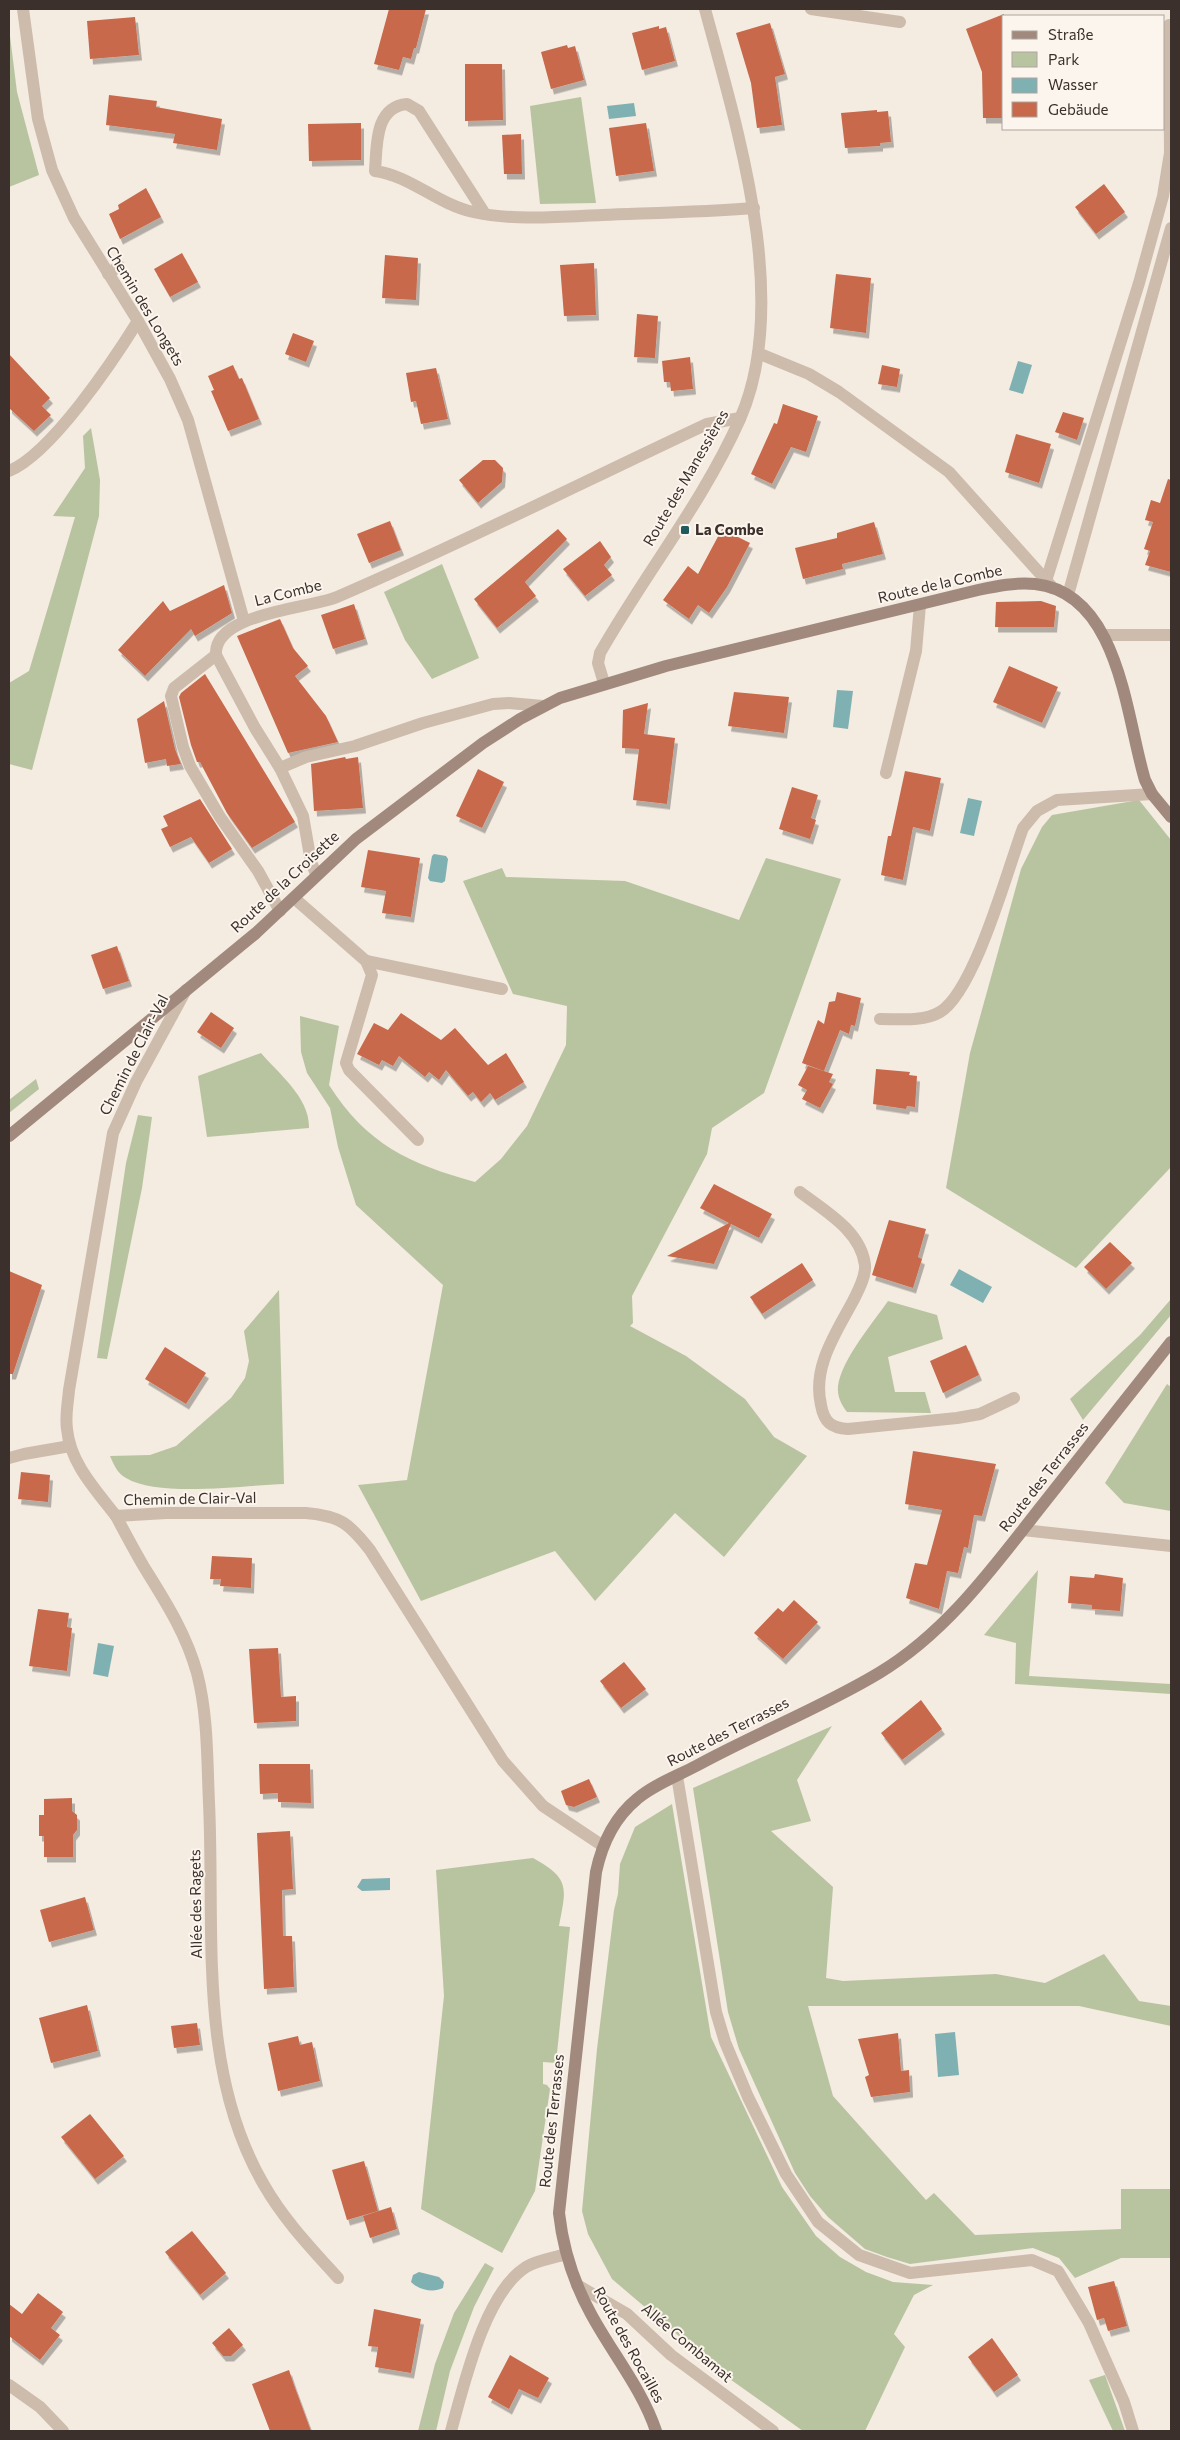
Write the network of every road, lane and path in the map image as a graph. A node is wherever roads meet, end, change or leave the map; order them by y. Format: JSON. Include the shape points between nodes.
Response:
{"nodes":[{"id":1,"x":24,"y":9,"type":"edge"},
{"id":2,"x":705,"y":9,"type":"edge"},
{"id":3,"x":811,"y":9,"type":"edge"},
{"id":4,"x":900,"y":22,"type":"dead end"},
{"id":5,"x":1169,"y":25,"type":"dead end"},
{"id":6,"x":754,"y":208,"type":"junction"},
{"id":7,"x":485,"y":214,"type":"junction"},
{"id":8,"x":1171,"y":228,"type":"edge"},
{"id":9,"x":119,"y":266,"type":"dead end"},
{"id":10,"x":108,"y":274,"type":"junction"},
{"id":11,"x":138,"y":321,"type":"junction"},
{"id":12,"x":758,"y":352,"type":"junction"},
{"id":13,"x":740,"y":418,"type":"junction"},
{"id":14,"x":9,"y":471,"type":"edge"},
{"id":15,"x":1050,"y":584,"type":"junction"},
{"id":16,"x":1068,"y":595,"type":"junction"},
{"id":17,"x":920,"y":604,"type":"junction"},
{"id":18,"x":244,"y":621,"type":"junction"},
{"id":19,"x":1103,"y":635,"type":"junction"},
{"id":20,"x":1171,"y":635,"type":"edge"},
{"id":21,"x":216,"y":655,"type":"junction"},
{"id":22,"x":604,"y":683,"type":"junction"},
{"id":23,"x":543,"y":706,"type":"junction"},
{"id":24,"x":280,"y":768,"type":"junction"},
{"id":25,"x":886,"y":773,"type":"dead end"},
{"id":26,"x":1152,"y":794,"type":"junction"},
{"id":27,"x":1171,"y":817,"type":"edge"},
{"id":28,"x":316,"y":874,"type":"junction"},
{"id":29,"x":294,"y":898,"type":"junction"},
{"id":30,"x":280,"y":911,"type":"junction"},
{"id":31,"x":366,"y":962,"type":"junction"},
{"id":32,"x":502,"y":989,"type":"dead end"},
{"id":33,"x":186,"y":990,"type":"junction"},
{"id":34,"x":880,"y":1019,"type":"dead end"},
{"id":35,"x":9,"y":1136,"type":"edge"},
{"id":36,"x":418,"y":1140,"type":"dead end"},
{"id":37,"x":800,"y":1192,"type":"dead end"},
{"id":38,"x":1171,"y":1342,"type":"edge"},
{"id":39,"x":1014,"y":1398,"type":"dead end"},
{"id":40,"x":70,"y":1446,"type":"junction"},
{"id":41,"x":9,"y":1458,"type":"edge"},
{"id":42,"x":116,"y":1516,"type":"junction"},
{"id":43,"x":1023,"y":1530,"type":"junction"},
{"id":44,"x":1171,"y":1546,"type":"edge"},
{"id":45,"x":677,"y":1776,"type":"junction"},
{"id":46,"x":604,"y":1846,"type":"junction"},
{"id":47,"x":566,"y":2254,"type":"junction"},
{"id":48,"x":338,"y":2278,"type":"dead end"},
{"id":49,"x":575,"y":2280,"type":"junction"},
{"id":50,"x":9,"y":2385,"type":"edge"},
{"id":51,"x":63,"y":2431,"type":"edge"},
{"id":52,"x":451,"y":2431,"type":"edge"},
{"id":53,"x":656,"y":2431,"type":"edge"},
{"id":54,"x":773,"y":2431,"type":"edge"},
{"id":55,"x":1133,"y":2431,"type":"edge"}],
"edges":[{"from":1,"to":10,"type":"street","name":"Chemin des Longets","via":[[43,143],[60,191]]},
{"from":2,"to":6,"type":"street","name":"Route des Manessières"},
{"from":3,"to":4,"type":"street"},
{"from":5,"to":15,"type":"street","via":[[1170,153],[1163,196]]},
{"from":6,"to":7,"type":"street","via":[[527,218]]},
{"from":6,"to":12,"type":"street","name":"Route des Manessières","via":[[761,290]]},
{"from":7,"to":7,"type":"street","via":[[419,112],[407,104],[390,112],[379,126],[375,171],[404,179],[456,207]]},
{"from":8,"to":16,"type":"street"},
{"from":9,"to":10,"type":"street"},
{"from":10,"to":11,"type":"street","name":"Chemin des Longets"},
{"from":11,"to":14,"type":"street","via":[[112,361],[47,442],[20,466]]},
{"from":11,"to":18,"type":"street","name":"Chemin des Longets","via":[[188,420]]},
{"from":12,"to":13,"type":"street","name":"Route des Manessières","via":[[752,386]]},
{"from":12,"to":15,"type":"street","via":[[810,374],[950,472]]},
{"from":13,"to":18,"type":"street","name":"La Combe","via":[[707,424],[334,598]]},
{"from":13,"to":22,"type":"street","name":"Route des Manessières","via":[[691,508],[600,653],[598,663]]},
{"from":15,"to":16,"type":"street","name":"Route de la Combe"},
{"from":15,"to":17,"type":"street","name":"Route de la Combe","via":[[1020,583]]},
{"from":16,"to":19,"type":"street","name":"Route de la Combe","via":[[1093,619]]},
{"from":17,"to":22,"type":"street","name":"Route de la Combe"},
{"from":17,"to":25,"type":"street","via":[[916,651]]},
{"from":18,"to":21,"type":"street","name":"La Combe","via":[[223,635],[215,646]]},
{"from":19,"to":20,"type":"street"},
{"from":19,"to":26,"type":"street","name":"Route de la Combe","via":[[1121,682],[1140,763]]},
{"from":21,"to":24,"type":"street"},
{"from":21,"to":30,"type":"street","name":"La Combe","via":[[174,688],[171,696],[183,747],[200,784],[258,871]]},
{"from":22,"to":23,"type":"street","name":"Route de la Croisette"},
{"from":23,"to":24,"type":"street","via":[[508,702],[492,704],[355,746],[306,757]]},
{"from":23,"to":28,"type":"street","name":"Route de la Croisette","via":[[483,743],[356,839]]},
{"from":24,"to":28,"type":"street","via":[[303,816]]},
{"from":26,"to":27,"type":"street","name":"Route de la Combe"},
{"from":26,"to":34,"type":"street","via":[[1057,800],[1037,812],[1023,828],[980,950],[965,982],[952,1000],[942,1011],[927,1018]]},
{"from":28,"to":29,"type":"street","name":"Route de la Croisette"},
{"from":29,"to":30,"type":"street","name":"Route de la Croisette"},
{"from":29,"to":31,"type":"street"},
{"from":30,"to":33,"type":"street","name":"Route de la Croisette"},
{"from":31,"to":32,"type":"street"},
{"from":31,"to":36,"type":"street","via":[[372,975],[346,1063],[349,1070]]},
{"from":33,"to":35,"type":"street","name":"Route de la Croisette"},
{"from":33,"to":40,"type":"street","name":"Chemin de Clair-Val","via":[[136,1082],[113,1133],[69,1390],[66,1427]]},
{"from":37,"to":39,"type":"street","via":[[849,1233],[859,1246],[865,1264],[857,1292],[824,1356],[819,1396],[823,1418],[828,1424],[848,1429],[957,1418],[980,1414]]},
{"from":38,"to":43,"type":"street","name":"Route des Terrasses"},
{"from":40,"to":41,"type":"street"},
{"from":40,"to":42,"type":"street","name":"Chemin de Clair-Val","via":[[90,1483]]},
{"from":42,"to":46,"type":"street","name":"Chemin de Clair-Val","via":[[306,1513],[344,1521],[370,1550],[503,1761],[542,1806]]},
{"from":42,"to":48,"type":"street","name":"Allée des Ragets","via":[[177,1621],[192,1656],[201,1692],[211,1843],[214,1996],[229,2103],[248,2154],[273,2201]]},
{"from":43,"to":44,"type":"street"},
{"from":43,"to":45,"type":"street","name":"Route des Terrasses","via":[[942,1625],[900,1660],[842,1693]]},
{"from":45,"to":46,"type":"street","name":"Route des Terrasses","via":[[647,1792],[627,1808]]},
{"from":45,"to":55,"type":"street","via":[[716,2012],[748,2097],[803,2202],[818,2222],[859,2255],[910,2273],[1032,2260],[1058,2271],[1089,2323],[1124,2402]]},
{"from":46,"to":47,"type":"street","name":"Route des Terrasses","via":[[596,1872],[561,2189],[559,2213]]},
{"from":47,"to":49,"type":"street","name":"Route des Terrasses"},
{"from":47,"to":52,"type":"street","via":[[526,2267],[506,2288],[488,2316]]},
{"from":49,"to":53,"type":"street","name":"Route des Rocailles"},
{"from":49,"to":54,"type":"street","name":"Allée Combamat","via":[[627,2314],[671,2355]]},
{"from":50,"to":51,"type":"street","via":[[40,2407]]}]}
